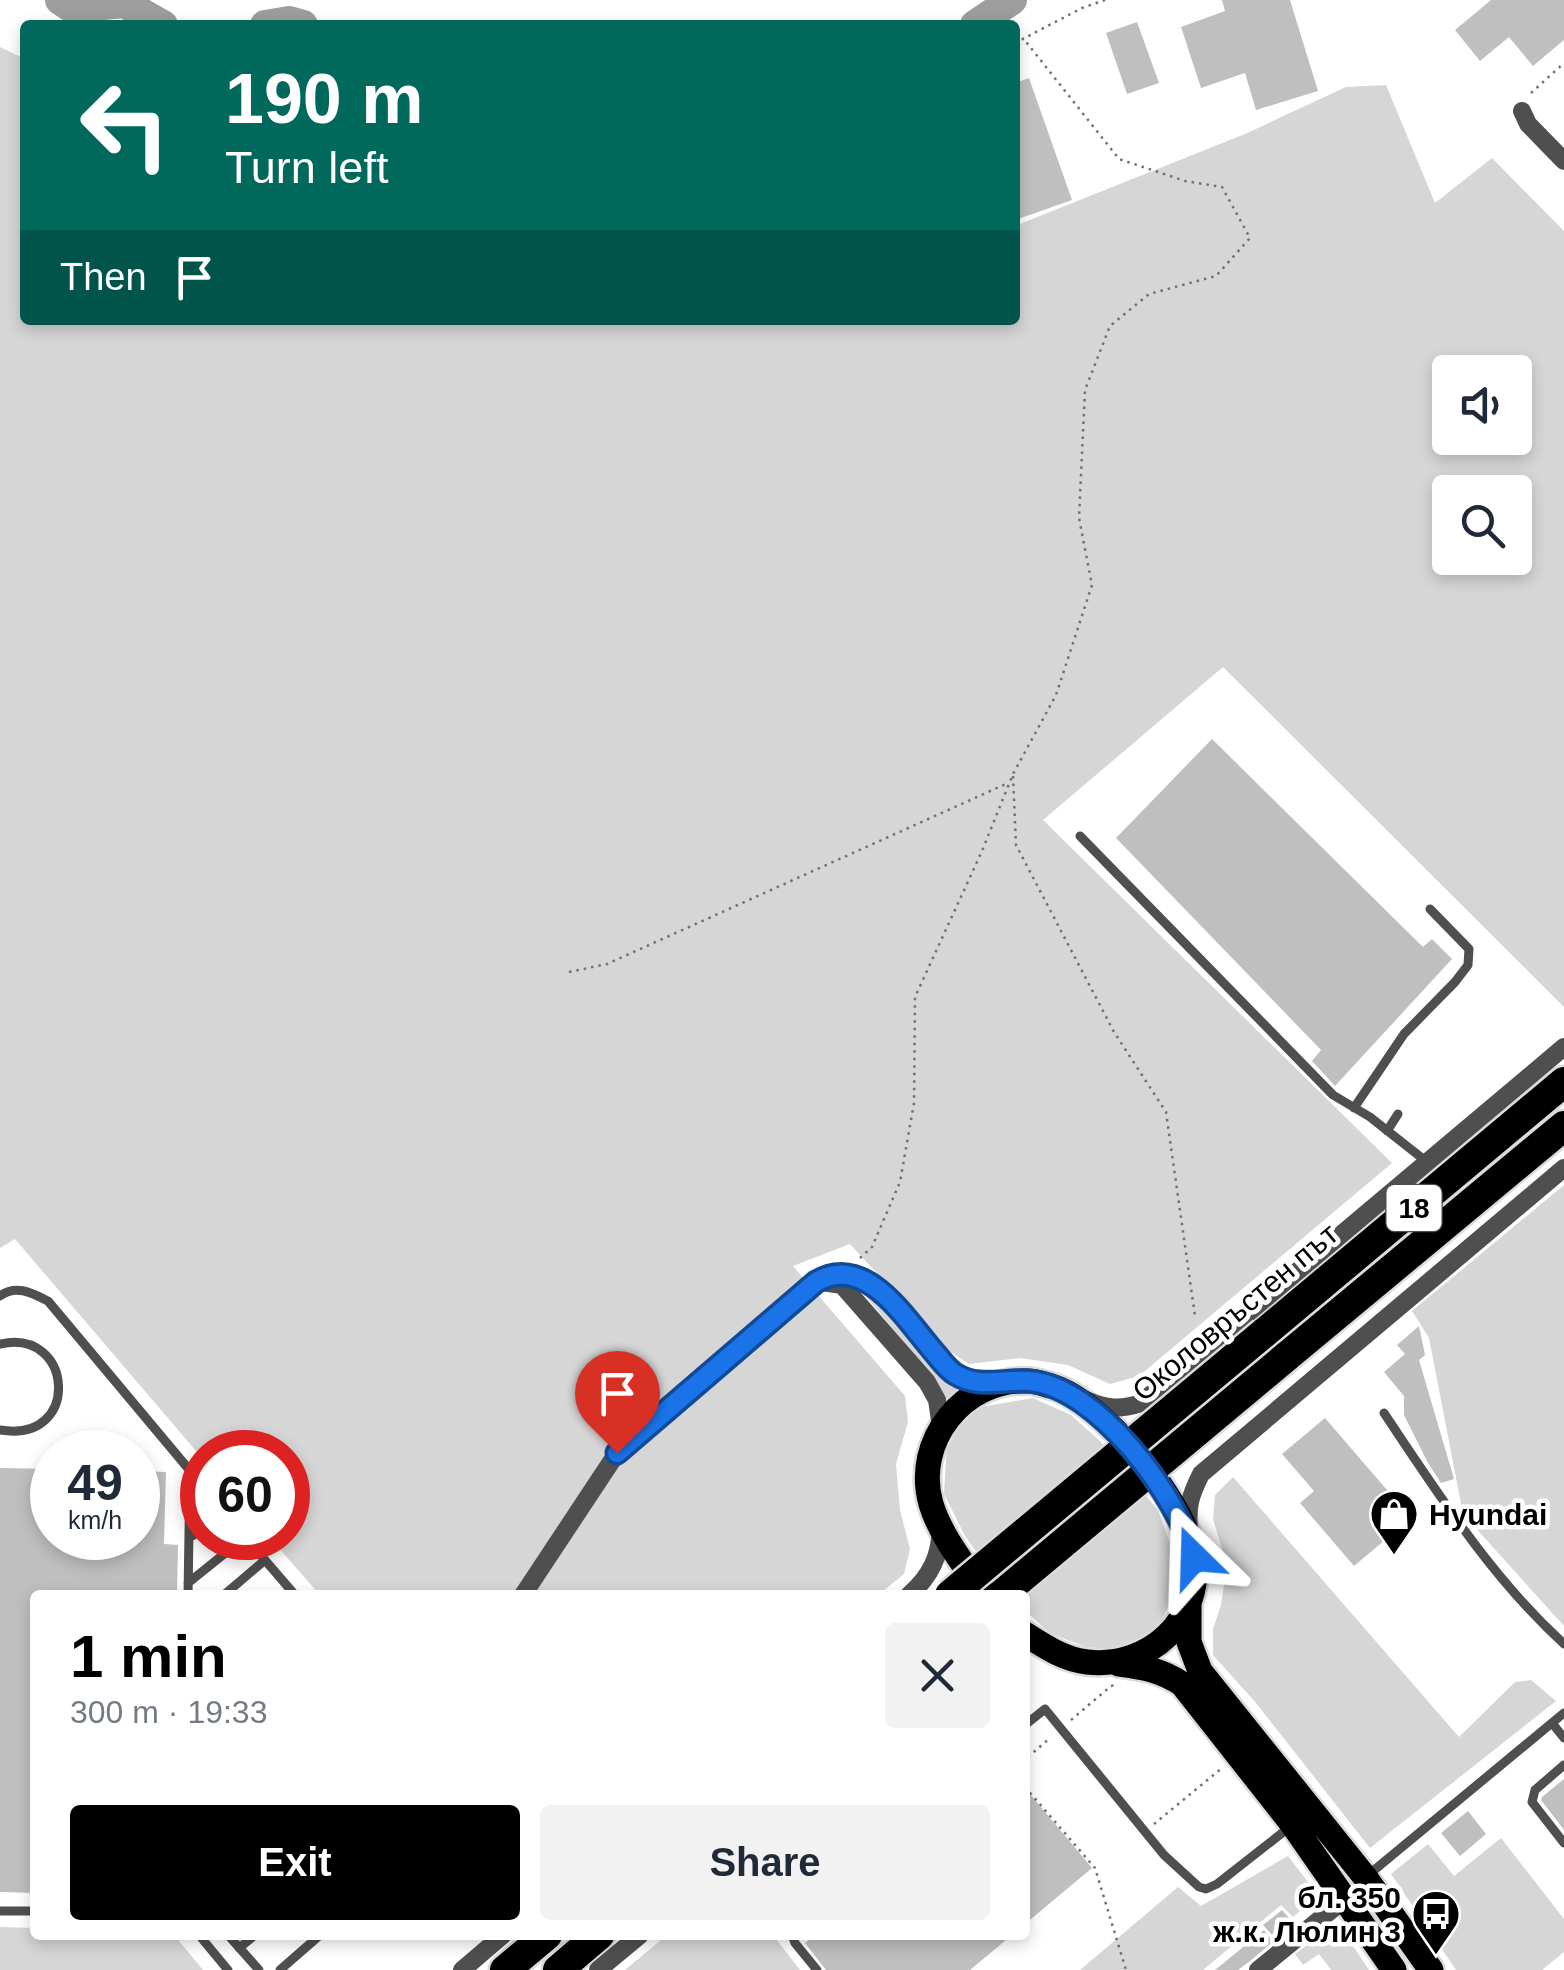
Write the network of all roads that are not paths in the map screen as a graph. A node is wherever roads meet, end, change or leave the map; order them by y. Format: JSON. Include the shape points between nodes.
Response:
{"nodes":[{"id":1,"x":1522,"y":111,"type":"road end"},
{"id":2,"x":1564,"y":161,"type":"edge"},
{"id":3,"x":1080,"y":836,"type":"dead end"},
{"id":4,"x":1430,"y":909,"type":"dead end"},
{"id":5,"x":1564,"y":1047,"type":"edge"},
{"id":6,"x":1564,"y":1082,"type":"edge"},
{"id":7,"x":1354,"y":1108,"type":"junction"},
{"id":8,"x":1398,"y":1114,"type":"dead end"},
{"id":9,"x":1564,"y":1126,"type":"edge"},
{"id":10,"x":1387,"y":1130,"type":"junction"},
{"id":11,"x":1427,"y":1162,"type":"junction"},
{"id":12,"x":1564,"y":1168,"type":"edge"},
{"id":13,"x":816,"y":1282,"type":"junction"},
{"id":14,"x":0,"y":1296,"type":"edge"},
{"id":15,"x":0,"y":1344,"type":"edge"},
{"id":16,"x":1001,"y":1383,"type":"junction"},
{"id":17,"x":1062,"y":1389,"type":"junction"},
{"id":18,"x":1384,"y":1413,"type":"dead end"},
{"id":19,"x":941,"y":1427,"type":"junction"},
{"id":20,"x":0,"y":1433,"type":"edge"},
{"id":21,"x":180,"y":1458,"type":"edge"},
{"id":22,"x":941,"y":1527,"type":"junction"},
{"id":23,"x":1190,"y":1542,"type":"junction"},
{"id":24,"x":188,"y":1560,"type":"edge"},
{"id":25,"x":217,"y":1560,"type":"edge"},
{"id":26,"x":265,"y":1560,"type":"joint"},
{"id":27,"x":188,"y":1583,"type":"junction"},
{"id":28,"x":188,"y":1590,"type":"edge"},
{"id":29,"x":230,"y":1590,"type":"edge"},
{"id":30,"x":288,"y":1590,"type":"edge"},
{"id":31,"x":527,"y":1590,"type":"edge"},
{"id":32,"x":914,"y":1590,"type":"edge"},
{"id":33,"x":956,"y":1590,"type":"edge"},
{"id":34,"x":983,"y":1590,"type":"edge"},
{"id":35,"x":1007,"y":1590,"type":"edge"},
{"id":36,"x":1189,"y":1605,"type":"junction"},
{"id":37,"x":1030,"y":1637,"type":"edge"},
{"id":38,"x":1564,"y":1644,"type":"edge"},
{"id":39,"x":1030,"y":1648,"type":"edge"},
{"id":40,"x":1062,"y":1656,"type":"junction"},
{"id":41,"x":1109,"y":1662,"type":"junction"},
{"id":42,"x":1564,"y":1713,"type":"edge"},
{"id":43,"x":1030,"y":1721,"type":"edge"},
{"id":44,"x":1552,"y":1723,"type":"junction"},
{"id":45,"x":1564,"y":1738,"type":"edge"},
{"id":46,"x":1564,"y":1766,"type":"edge"},
{"id":47,"x":1293,"y":1824,"type":"junction"},
{"id":48,"x":1564,"y":1844,"type":"edge"},
{"id":49,"x":1365,"y":1878,"type":"junction"},
{"id":50,"x":1346,"y":1898,"type":"junction"},
{"id":51,"x":0,"y":1911,"type":"edge"},
{"id":52,"x":30,"y":1911,"type":"edge"},
{"id":53,"x":203,"y":1940,"type":"edge"},
{"id":54,"x":233,"y":1940,"type":"edge"},
{"id":55,"x":249,"y":1940,"type":"edge"},
{"id":56,"x":314,"y":1940,"type":"edge"},
{"id":57,"x":497,"y":1940,"type":"edge"},
{"id":58,"x":540,"y":1940,"type":"edge"},
{"id":59,"x":593,"y":1940,"type":"edge"},
{"id":60,"x":634,"y":1940,"type":"edge"},
{"id":61,"x":793,"y":1940,"type":"edge"},
{"id":62,"x":240,"y":1948,"type":"junction"},
{"id":63,"x":228,"y":1970,"type":"edge"},
{"id":64,"x":260,"y":1970,"type":"edge"},
{"id":65,"x":280,"y":1970,"type":"edge"},
{"id":66,"x":462,"y":1970,"type":"edge"},
{"id":67,"x":505,"y":1970,"type":"edge"},
{"id":68,"x":558,"y":1970,"type":"edge"},
{"id":69,"x":598,"y":1970,"type":"edge"},
{"id":70,"x":817,"y":1970,"type":"edge"},
{"id":71,"x":1258,"y":1970,"type":"edge"},
{"id":72,"x":1394,"y":1970,"type":"edge"},
{"id":73,"x":1431,"y":1970,"type":"edge"}],
"edges":[{"from":1,"to":2,"type":"street"},
{"from":3,"to":7,"type":"lane","via":[[1333,1095]]},
{"from":4,"to":7,"type":"lane","via":[[1469,949],[1468,965],[1404,1034]]},
{"from":5,"to":11,"type":"street","name":"Околовръстен път"},
{"from":6,"to":33,"type":"highway","name":"Околовръстен път","number":"18","bridge":true},
{"from":7,"to":10,"type":"lane"},
{"from":8,"to":10,"type":"lane"},
{"from":9,"to":35,"type":"highway","number":"18","bridge":true},
{"from":10,"to":11,"type":"lane"},
{"from":11,"to":17,"type":"street","name":"Околовръстен път","via":[[1141,1402],[1122,1409],[1098,1406]]},
{"from":12,"to":23,"type":"street","via":[[1201,1474],[1190,1496]]},
{"from":13,"to":16,"type":"street","via":[[845,1273],[864,1278],[951,1372],[970,1382]]},
{"from":13,"to":19,"type":"street","via":[[842,1285],[928,1382]]},
{"from":13,"to":31,"type":"street","via":[[617,1453]]},
{"from":14,"to":21,"type":"lane","via":[[26,1290],[48,1301]]},
{"from":15,"to":20,"type":"lane","via":[[41,1350],[60,1385],[56,1405],[41,1424]]},
{"from":16,"to":17,"type":"main road"},
{"from":16,"to":19,"type":"main road","via":[[972,1396]]},
{"from":17,"to":23,"type":"main road","via":[[1130,1446]]},
{"from":18,"to":38,"type":"lane","via":[[1492,1568]]},
{"from":19,"to":22,"type":"main road","via":[[928,1463],[931,1503]]},
{"from":22,"to":32,"type":"street","via":[[931,1572]]},
{"from":22,"to":34,"type":"main road"},
{"from":23,"to":36,"type":"main road"},
{"from":24,"to":27,"type":"lane"},
{"from":25,"to":27,"type":"lane"},
{"from":26,"to":29,"type":"lane"},
{"from":26,"to":30,"type":"lane"},
{"from":27,"to":28,"type":"lane"},
{"from":36,"to":41,"type":"main road","via":[[1178,1625],[1146,1652]]},
{"from":36,"to":49,"type":"main road","via":[[1189,1642],[1200,1671]]},
{"from":37,"to":40,"type":"main road"},
{"from":39,"to":40,"type":"street"},
{"from":40,"to":41,"type":"main road"},
{"from":41,"to":47,"type":"main road","via":[[1151,1669],[1182,1684]]},
{"from":42,"to":44,"type":"lane"},
{"from":43,"to":47,"type":"lane","via":[[1045,1709],[1189,1880],[1206,1889]]},
{"from":44,"to":45,"type":"lane"},
{"from":44,"to":49,"type":"lane"},
{"from":46,"to":48,"type":"lane","via":[[1535,1790],[1532,1802]]},
{"from":47,"to":50,"type":"main road"},
{"from":49,"to":73,"type":"main road"},
{"from":50,"to":71,"type":"street"},
{"from":50,"to":72,"type":"main road"},
{"from":51,"to":52,"type":"lane"},
{"from":53,"to":63,"type":"lane"},
{"from":54,"to":62,"type":"lane"},
{"from":55,"to":62,"type":"lane"},
{"from":56,"to":65,"type":"lane"},
{"from":57,"to":66,"type":"street"},
{"from":58,"to":67,"type":"highway"},
{"from":59,"to":68,"type":"highway"},
{"from":60,"to":69,"type":"street"},
{"from":61,"to":70,"type":"lane"},
{"from":62,"to":64,"type":"lane"}]}
